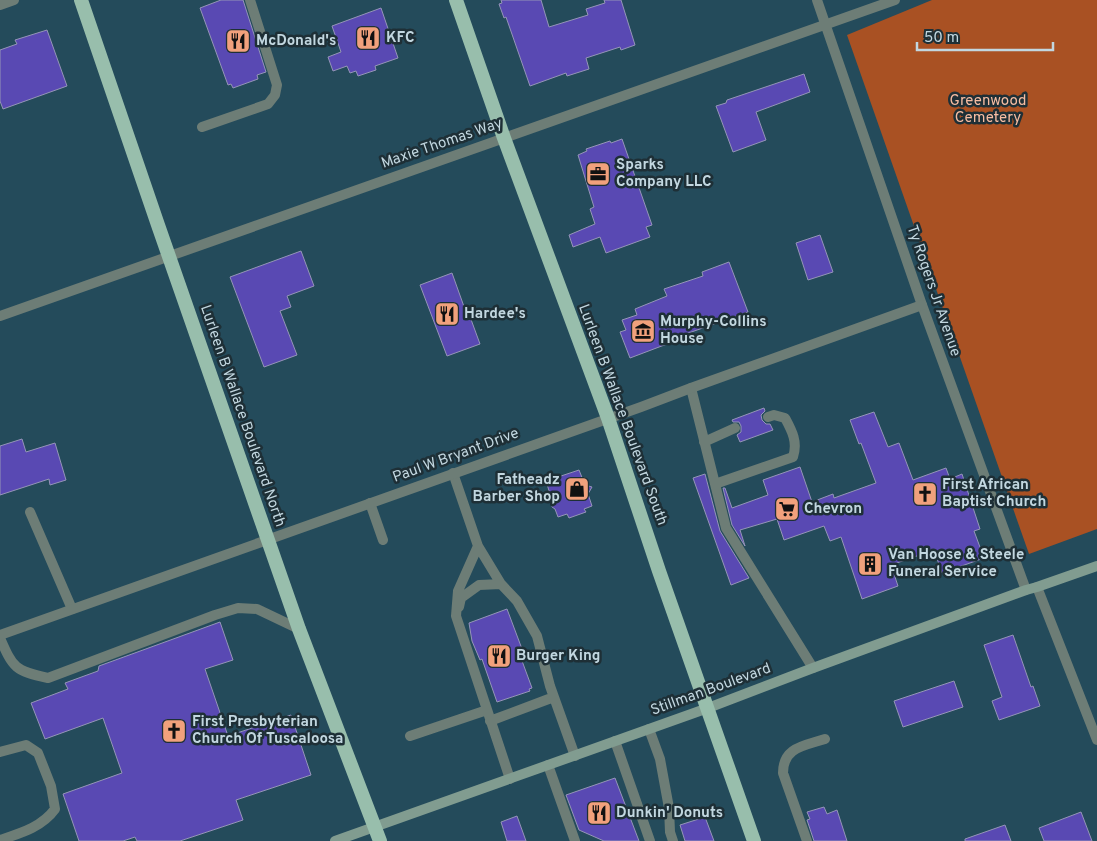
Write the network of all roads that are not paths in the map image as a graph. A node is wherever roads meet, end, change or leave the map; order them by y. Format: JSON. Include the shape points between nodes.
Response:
{"nodes":[{"id":1,"x":14,"y":0,"type":"edge"},
{"id":2,"x":81,"y":0,"type":"edge"},
{"id":3,"x":250,"y":0,"type":"edge"},
{"id":4,"x":456,"y":0,"type":"edge"},
{"id":5,"x":817,"y":0,"type":"edge"},
{"id":6,"x":895,"y":0,"type":"edge"},
{"id":7,"x":0,"y":5,"type":"edge"},
{"id":8,"x":826,"y":25,"type":"junction"},
{"id":9,"x":202,"y":127,"type":"dead end"},
{"id":10,"x":504,"y":138,"type":"junction"},
{"id":11,"x":169,"y":256,"type":"junction"},
{"id":12,"x":922,"y":305,"type":"junction"},
{"id":13,"x":0,"y":316,"type":"edge"},
{"id":14,"x":691,"y":388,"type":"junction"},
{"id":15,"x":768,"y":417,"type":"dead end"},
{"id":16,"x":608,"y":418,"type":"junction"},
{"id":17,"x":735,"y":428,"type":"dead end"},
{"id":18,"x":704,"y":442,"type":"junction"},
{"id":19,"x":453,"y":473,"type":"junction"},
{"id":20,"x":715,"y":484,"type":"junction"},
{"id":21,"x":370,"y":502,"type":"junction"},
{"id":22,"x":30,"y":512,"type":"dead end"},
{"id":23,"x":268,"y":539,"type":"junction"},
{"id":24,"x":383,"y":540,"type":"dead end"},
{"id":25,"x":478,"y":546,"type":"junction"},
{"id":26,"x":1097,"y":566,"type":"edge"},
{"id":27,"x":501,"y":584,"type":"junction"},
{"id":28,"x":1038,"y":588,"type":"junction"},
{"id":29,"x":1026,"y":590,"type":"junction"},
{"id":30,"x":72,"y":609,"type":"junction"},
{"id":31,"x":456,"y":618,"type":"junction"},
{"id":32,"x":299,"y":629,"type":"junction"},
{"id":33,"x":0,"y":636,"type":"edge"},
{"id":34,"x":813,"y":668,"type":"junction"},
{"id":35,"x":554,"y":697,"type":"junction"},
{"id":36,"x":708,"y":708,"type":"junction"},
{"id":37,"x":486,"y":710,"type":"junction"},
{"id":38,"x":490,"y":721,"type":"junction"},
{"id":39,"x":649,"y":729,"type":"junction"},
{"id":40,"x":410,"y":736,"type":"dead end"},
{"id":41,"x":824,"y":739,"type":"dead end"},
{"id":42,"x":1097,"y":740,"type":"edge"},
{"id":43,"x":615,"y":741,"type":"junction"},
{"id":44,"x":0,"y":752,"type":"edge"},
{"id":45,"x":575,"y":756,"type":"junction"},
{"id":46,"x":548,"y":766,"type":"junction"},
{"id":47,"x":510,"y":779,"type":"junction"},
{"id":48,"x":374,"y":827,"type":"junction"},
{"id":49,"x":0,"y":840,"type":"edge"},
{"id":50,"x":335,"y":841,"type":"edge"},
{"id":51,"x":380,"y":841,"type":"edge"},
{"id":52,"x":575,"y":841,"type":"edge"},
{"id":53,"x":650,"y":841,"type":"edge"},
{"id":54,"x":673,"y":841,"type":"edge"},
{"id":55,"x":754,"y":841,"type":"edge"},
{"id":56,"x":807,"y":841,"type":"edge"}],
"edges":[{"from":1,"to":7,"type":"street"},
{"from":2,"to":11,"type":"highway","name":"Lurleen B Wallace Boulevard North"},
{"from":3,"to":9,"type":"street","via":[[277,84],[275,94],[268,104]]},
{"from":4,"to":10,"type":"highway","name":"Lurleen B Wallace Boulevard South"},
{"from":5,"to":8,"type":"street","name":"Ty Rogers Jr Avenue"},
{"from":6,"to":8,"type":"street","name":"Maxie Thomas Way"},
{"from":8,"to":10,"type":"street","name":"Maxie Thomas Way"},
{"from":8,"to":12,"type":"street","name":"Ty Rogers Jr Avenue"},
{"from":10,"to":11,"type":"street","name":"Maxie Thomas Way"},
{"from":10,"to":16,"type":"highway","name":"Lurleen B Wallace Boulevard South"},
{"from":11,"to":13,"type":"street","name":"Maxie Thomas Way"},
{"from":11,"to":23,"type":"highway","name":"Lurleen B Wallace Boulevard North"},
{"from":12,"to":14,"type":"street","name":"Paul W Bryant Drive"},
{"from":12,"to":29,"type":"street","name":"Ty Rogers Jr Avenue"},
{"from":14,"to":16,"type":"street","name":"Paul W Bryant Drive"},
{"from":14,"to":18,"type":"street"},
{"from":15,"to":20,"type":"street","via":[[785,418],[796,448],[793,457]]},
{"from":16,"to":19,"type":"street","name":"Paul W Bryant Drive"},
{"from":16,"to":36,"type":"highway","name":"Lurleen B Wallace Boulevard South"},
{"from":17,"to":18,"type":"street"},
{"from":18,"to":20,"type":"street"},
{"from":19,"to":21,"type":"street","name":"Paul W Bryant Drive"},
{"from":19,"to":25,"type":"street"},
{"from":20,"to":34,"type":"street","via":[[726,528]]},
{"from":21,"to":23,"type":"street","name":"Paul W Bryant Drive"},
{"from":21,"to":24,"type":"street"},
{"from":22,"to":30,"type":"street"},
{"from":23,"to":30,"type":"street","name":"Paul W Bryant Drive"},
{"from":23,"to":32,"type":"highway","name":"Lurleen B Wallace Boulevard North"},
{"from":25,"to":27,"type":"street"},
{"from":25,"to":31,"type":"street","via":[[458,591]]},
{"from":26,"to":28,"type":"main road","name":"Stillman Boulevard"},
{"from":27,"to":31,"type":"street","via":[[479,585],[461,598]]},
{"from":27,"to":35,"type":"street","via":[[517,601],[537,636]]},
{"from":28,"to":29,"type":"main road","name":"Stillman Boulevard"},
{"from":28,"to":42,"type":"street"},
{"from":29,"to":34,"type":"main road","name":"Stillman Boulevard"},
{"from":30,"to":33,"type":"street","name":"Paul W Bryant Drive"},
{"from":31,"to":37,"type":"street"},
{"from":32,"to":33,"type":"street","via":[[257,609],[238,608],[48,678],[27,673],[10,662]]},
{"from":32,"to":48,"type":"highway","name":"Lurleen B Wallace Boulevard North"},
{"from":34,"to":36,"type":"main road","name":"Stillman Boulevard"},
{"from":35,"to":38,"type":"street"},
{"from":35,"to":45,"type":"street"},
{"from":36,"to":39,"type":"main road","name":"Stillman Boulevard"},
{"from":36,"to":55,"type":"highway","name":"Lurleen B Wallace Boulevard South"},
{"from":37,"to":38,"type":"street"},
{"from":37,"to":40,"type":"street"},
{"from":38,"to":47,"type":"street"},
{"from":39,"to":43,"type":"main road","name":"Stillman Boulevard"},
{"from":39,"to":54,"type":"street","via":[[660,759]]},
{"from":41,"to":56,"type":"street","via":[[792,751],[785,757],[783,765]]},
{"from":43,"to":45,"type":"main road","name":"Stillman Boulevard"},
{"from":43,"to":53,"type":"street"},
{"from":44,"to":49,"type":"street","via":[[26,745],[38,753],[51,786],[55,809],[37,826]]},
{"from":45,"to":46,"type":"main road","name":"Stillman Boulevard"},
{"from":46,"to":47,"type":"main road","name":"Stillman Boulevard"},
{"from":46,"to":52,"type":"street"},
{"from":47,"to":48,"type":"main road","name":"Stillman Boulevard"},
{"from":48,"to":50,"type":"main road","name":"Stillman Boulevard"},
{"from":48,"to":51,"type":"highway","name":"Lurleen B Wallace Boulevard North"}]}
